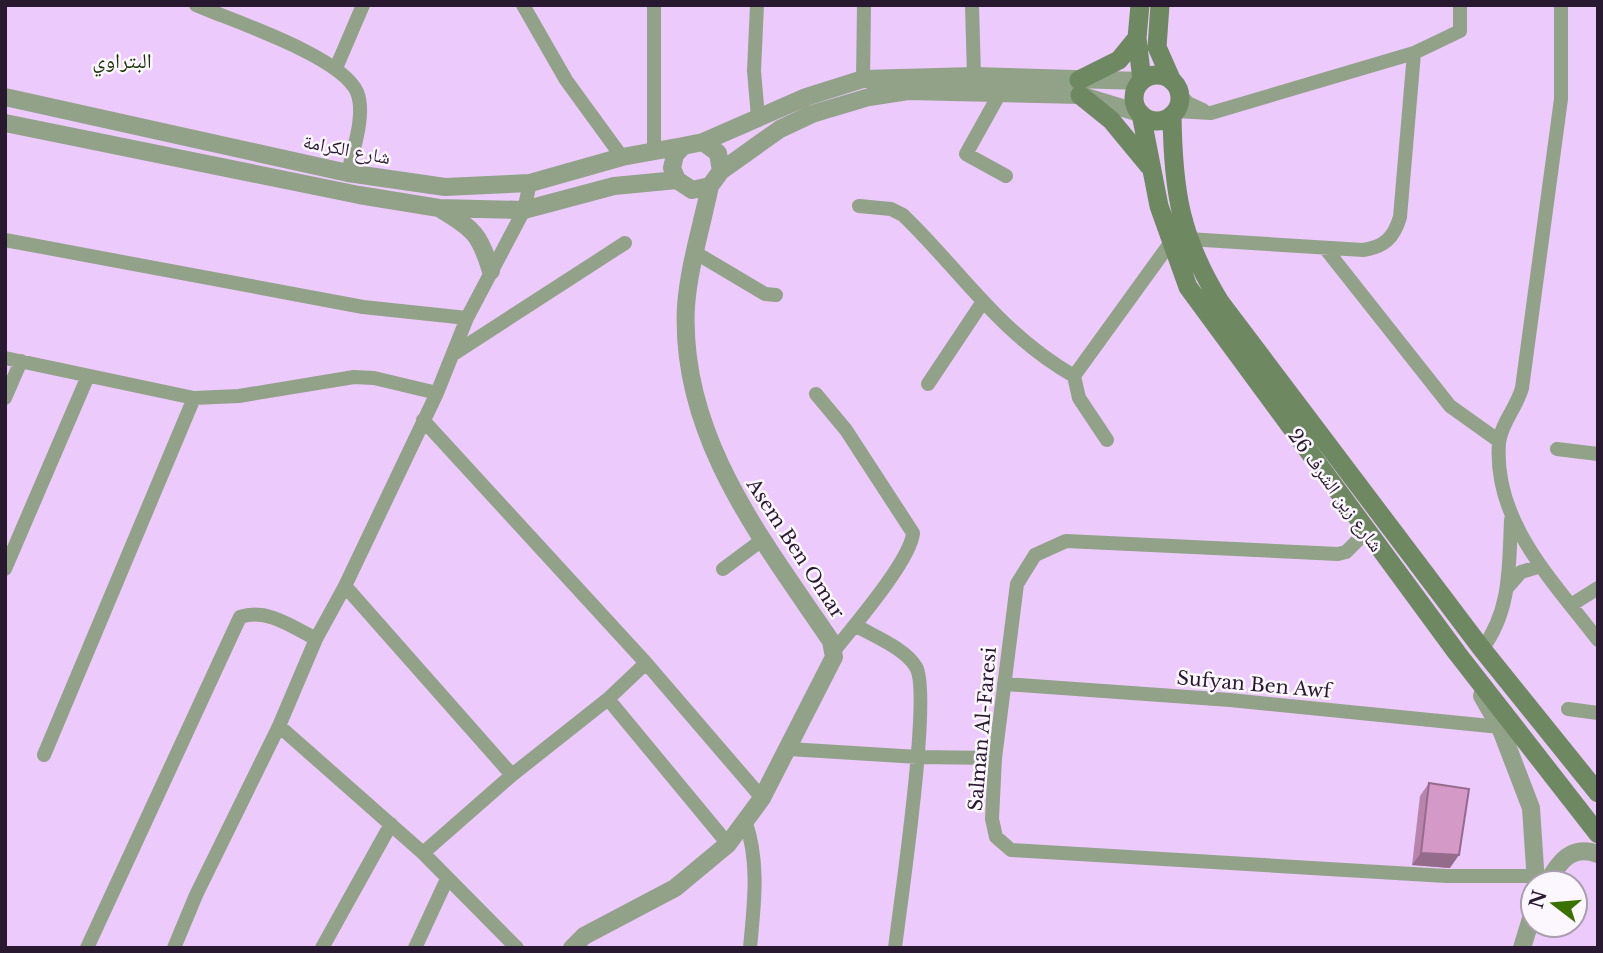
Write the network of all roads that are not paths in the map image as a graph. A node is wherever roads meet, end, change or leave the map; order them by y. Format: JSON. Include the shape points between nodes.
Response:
{"nodes":[{"id":1,"x":196,"y":5,"type":"edge"},
{"id":2,"x":363,"y":5,"type":"edge"},
{"id":3,"x":523,"y":5,"type":"edge"},
{"id":4,"x":654,"y":5,"type":"edge"},
{"id":5,"x":757,"y":5,"type":"edge"},
{"id":6,"x":864,"y":5,"type":"edge"},
{"id":7,"x":972,"y":5,"type":"edge"},
{"id":8,"x":1140,"y":5,"type":"edge"},
{"id":9,"x":1160,"y":5,"type":"edge"},
{"id":10,"x":1460,"y":5,"type":"edge"},
{"id":11,"x":1561,"y":5,"type":"edge"},
{"id":12,"x":1137,"y":38,"type":"junction"},
{"id":13,"x":1414,"y":53,"type":"junction"},
{"id":14,"x":336,"y":68,"type":"junction"},
{"id":15,"x":974,"y":76,"type":"junction"},
{"id":16,"x":863,"y":79,"type":"junction"},
{"id":17,"x":1141,"y":81,"type":"junction"},
{"id":18,"x":1079,"y":87,"type":"junction"},
{"id":19,"x":1000,"y":93,"type":"junction"},
{"id":20,"x":5,"y":97,"type":"edge"},
{"id":21,"x":1175,"y":100,"type":"junction"},
{"id":22,"x":1140,"y":113,"type":"junction"},
{"id":23,"x":758,"y":117,"type":"junction"},
{"id":24,"x":5,"y":123,"type":"edge"},
{"id":25,"x":703,"y":142,"type":"junction"},
{"id":26,"x":683,"y":146,"type":"junction"},
{"id":27,"x":654,"y":150,"type":"junction"},
{"id":28,"x":622,"y":157,"type":"junction"},
{"id":29,"x":1152,"y":170,"type":"junction"},
{"id":30,"x":721,"y":171,"type":"junction"},
{"id":31,"x":348,"y":173,"type":"junction"},
{"id":32,"x":1006,"y":176,"type":"dead end"},
{"id":33,"x":677,"y":180,"type":"junction"},
{"id":34,"x":530,"y":183,"type":"junction"},
{"id":35,"x":710,"y":186,"type":"junction"},
{"id":36,"x":692,"y":190,"type":"junction"},
{"id":37,"x":859,"y":206,"type":"dead end"},
{"id":38,"x":439,"y":208,"type":"junction"},
{"id":39,"x":524,"y":210,"type":"junction"},
{"id":40,"x":701,"y":232,"type":"junction"},
{"id":41,"x":5,"y":240,"type":"edge"},
{"id":42,"x":1180,"y":240,"type":"junction"},
{"id":43,"x":625,"y":243,"type":"dead end"},
{"id":44,"x":1325,"y":247,"type":"junction"},
{"id":45,"x":696,"y":253,"type":"junction"},
{"id":46,"x":491,"y":271,"type":"junction"},
{"id":47,"x":776,"y":295,"type":"dead end"},
{"id":48,"x":982,"y":303,"type":"junction"},
{"id":49,"x":467,"y":318,"type":"junction"},
{"id":50,"x":456,"y":353,"type":"junction"},
{"id":51,"x":5,"y":358,"type":"edge"},
{"id":52,"x":21,"y":361,"type":"junction"},
{"id":53,"x":88,"y":376,"type":"junction"},
{"id":54,"x":1074,"y":376,"type":"junction"},
{"id":55,"x":928,"y":384,"type":"dead end"},
{"id":56,"x":437,"y":393,"type":"junction"},
{"id":57,"x":816,"y":394,"type":"dead end"},
{"id":58,"x":5,"y":398,"type":"edge"},
{"id":59,"x":194,"y":398,"type":"junction"},
{"id":60,"x":423,"y":420,"type":"junction"},
{"id":61,"x":1107,"y":440,"type":"dead end"},
{"id":62,"x":1499,"y":441,"type":"junction"},
{"id":63,"x":1557,"y":449,"type":"dead end"},
{"id":64,"x":1598,"y":454,"type":"edge"},
{"id":65,"x":1511,"y":520,"type":"junction"},
{"id":66,"x":1366,"y":532,"type":"junction"},
{"id":67,"x":762,"y":540,"type":"junction"},
{"id":68,"x":1541,"y":566,"type":"junction"},
{"id":69,"x":5,"y":569,"type":"edge"},
{"id":70,"x":723,"y":569,"type":"dead end"},
{"id":71,"x":345,"y":586,"type":"junction"},
{"id":72,"x":1507,"y":588,"type":"junction"},
{"id":73,"x":1598,"y":588,"type":"edge"},
{"id":74,"x":1571,"y":605,"type":"junction"},
{"id":75,"x":855,"y":625,"type":"junction"},
{"id":76,"x":316,"y":639,"type":"junction"},
{"id":77,"x":1598,"y":640,"type":"edge"},
{"id":78,"x":1482,"y":649,"type":"junction"},
{"id":79,"x":834,"y":652,"type":"junction"},
{"id":80,"x":1457,"y":653,"type":"junction"},
{"id":81,"x":646,"y":663,"type":"junction"},
{"id":82,"x":1004,"y":684,"type":"junction"},
{"id":83,"x":608,"y":699,"type":"junction"},
{"id":84,"x":1568,"y":709,"type":"dead end"},
{"id":85,"x":1598,"y":713,"type":"edge"},
{"id":86,"x":279,"y":726,"type":"junction"},
{"id":87,"x":1500,"y":727,"type":"junction"},
{"id":88,"x":789,"y":749,"type":"junction"},
{"id":89,"x":44,"y":755,"type":"dead end"},
{"id":90,"x":918,"y":757,"type":"junction"},
{"id":91,"x":995,"y":758,"type":"junction"},
{"id":92,"x":512,"y":775,"type":"junction"},
{"id":93,"x":1598,"y":793,"type":"edge"},
{"id":94,"x":762,"y":798,"type":"junction"},
{"id":95,"x":745,"y":820,"type":"junction"},
{"id":96,"x":391,"y":824,"type":"junction"},
{"id":97,"x":1598,"y":834,"type":"edge"},
{"id":98,"x":728,"y":844,"type":"junction"},
{"id":99,"x":424,"y":853,"type":"junction"},
{"id":100,"x":1598,"y":854,"type":"edge"},
{"id":101,"x":1538,"y":869,"type":"edge"},
{"id":102,"x":1552,"y":869,"type":"edge"},
{"id":103,"x":447,"y":879,"type":"junction"},
{"id":104,"x":1519,"y":880,"type":"edge"},
{"id":105,"x":501,"y":933,"type":"junction"},
{"id":106,"x":87,"y":948,"type":"edge"},
{"id":107,"x":174,"y":948,"type":"edge"},
{"id":108,"x":322,"y":948,"type":"edge"},
{"id":109,"x":415,"y":948,"type":"edge"},
{"id":110,"x":495,"y":948,"type":"edge"},
{"id":111,"x":517,"y":948,"type":"edge"},
{"id":112,"x":572,"y":948,"type":"edge"},
{"id":113,"x":750,"y":948,"type":"edge"},
{"id":114,"x":895,"y":948,"type":"edge"}],
"edges":[{"from":1,"to":14,"type":"street"},
{"from":2,"to":14,"type":"street"},
{"from":3,"to":28,"type":"street","via":[[566,80]]},
{"from":4,"to":27,"type":"street"},
{"from":5,"to":23,"type":"street","via":[[754,71]]},
{"from":6,"to":16,"type":"street"},
{"from":7,"to":15,"type":"street"},
{"from":8,"to":12,"type":"main road"},
{"from":9,"to":21,"type":"main road","name":"شارع زين الشرف 26","via":[[1157,47]]},
{"from":10,"to":13,"type":"street","via":[[1460,31]]},
{"from":11,"to":62,"type":"street","via":[[1561,99],[1522,388]]},
{"from":12,"to":17,"type":"main road"},
{"from":12,"to":18,"type":"main road","via":[[1119,60]]},
{"from":13,"to":21,"type":"street","via":[[1210,113]]},
{"from":13,"to":44,"type":"street","via":[[1396,230],[1378,248]]},
{"from":14,"to":31,"type":"street","via":[[357,93],[360,105]]},
{"from":15,"to":16,"type":"street"},
{"from":15,"to":18,"type":"street"},
{"from":16,"to":23,"type":"street"},
{"from":17,"to":18,"type":"street"},
{"from":17,"to":21,"type":"main road","via":[[1160,75]]},
{"from":17,"to":22,"type":"main road","via":[[1134,101]]},
{"from":18,"to":19,"type":"street"},
{"from":18,"to":22,"type":"street"},
{"from":18,"to":29,"type":"main road"},
{"from":19,"to":30,"type":"street","via":[[908,91],[846,103],[780,129]]},
{"from":19,"to":32,"type":"street","via":[[966,154]]},
{"from":20,"to":31,"type":"street","name":"شارع الكرامة"},
{"from":21,"to":22,"type":"main road","via":[[1152,120]]},
{"from":21,"to":42,"type":"main road","name":"شارع زين الشرف 26","via":[[1172,167]]},
{"from":22,"to":29,"type":"main road","name":"شارع زين الشرف 26"},
{"from":23,"to":25,"type":"street"},
{"from":24,"to":38,"type":"street"},
{"from":25,"to":26,"type":"street"},
{"from":25,"to":30,"type":"street","via":[[718,153]]},
{"from":26,"to":27,"type":"street","name":"شارع الكرامة"},
{"from":26,"to":33,"type":"street","via":[[675,155]]},
{"from":27,"to":28,"type":"street","name":"شارع الكرامة"},
{"from":28,"to":34,"type":"street","name":"شارع الكرامة"},
{"from":29,"to":42,"type":"main road","name":"شارع زين الشرف 26"},
{"from":30,"to":35,"type":"street"},
{"from":31,"to":34,"type":"street","name":"شارع الكرامة","via":[[445,187]]},
{"from":33,"to":36,"type":"street"},
{"from":33,"to":39,"type":"street","via":[[614,186]]},
{"from":34,"to":39,"type":"street"},
{"from":35,"to":36,"type":"street"},
{"from":35,"to":40,"type":"street","name":"Asem Ben Omar"},
{"from":36,"to":40,"type":"street"},
{"from":37,"to":48,"type":"street","via":[[903,215]]},
{"from":38,"to":39,"type":"street"},
{"from":38,"to":46,"type":"street","via":[[472,228],[483,244]]},
{"from":39,"to":46,"type":"street"},
{"from":40,"to":45,"type":"street","name":"Asem Ben Omar"},
{"from":41,"to":49,"type":"street","via":[[363,307]]},
{"from":42,"to":44,"type":"street"},
{"from":42,"to":54,"type":"street"},
{"from":42,"to":66,"type":"main road","name":"شارع زين الشرف 26","via":[[1188,287]]},
{"from":42,"to":78,"type":"main road","name":"شارع زين الشرف 26","via":[[1220,302]]},
{"from":43,"to":50,"type":"street"},
{"from":44,"to":62,"type":"street","via":[[1450,407]]},
{"from":45,"to":47,"type":"street","via":[[765,294]]},
{"from":45,"to":67,"type":"street","name":"Asem Ben Omar","via":[[686,305],[687,363],[708,440]]},
{"from":46,"to":49,"type":"street"},
{"from":48,"to":54,"type":"street","via":[[1023,342]]},
{"from":48,"to":55,"type":"street"},
{"from":49,"to":50,"type":"street"},
{"from":50,"to":56,"type":"street"},
{"from":51,"to":52,"type":"street"},
{"from":52,"to":53,"type":"street"},
{"from":52,"to":58,"type":"street"},
{"from":53,"to":59,"type":"street"},
{"from":53,"to":69,"type":"street"},
{"from":54,"to":61,"type":"street","via":[[1079,398]]},
{"from":56,"to":59,"type":"street","via":[[354,377],[239,396]]},
{"from":56,"to":60,"type":"street"},
{"from":57,"to":75,"type":"street","via":[[846,430],[913,533],[906,552]]},
{"from":59,"to":89,"type":"street"},
{"from":60,"to":71,"type":"street"},
{"from":60,"to":81,"type":"street"},
{"from":62,"to":65,"type":"street"},
{"from":63,"to":64,"type":"street"},
{"from":65,"to":68,"type":"street"},
{"from":65,"to":72,"type":"street"},
{"from":66,"to":80,"type":"main road","name":"شارع زين الشرف 26"},
{"from":66,"to":82,"type":"street","name":"Salman Al-Faresi","via":[[1346,552],[1329,554],[1066,541],[1050,546],[1035,555],[1017,584]]},
{"from":67,"to":70,"type":"street"},
{"from":67,"to":79,"type":"street","name":"Asem Ben Omar"},
{"from":68,"to":72,"type":"street","via":[[1521,572]]},
{"from":68,"to":74,"type":"street"},
{"from":71,"to":76,"type":"street"},
{"from":71,"to":92,"type":"street"},
{"from":72,"to":78,"type":"street","via":[[1495,632]]},
{"from":73,"to":74,"type":"street"},
{"from":74,"to":77,"type":"street"},
{"from":75,"to":79,"type":"street"},
{"from":75,"to":90,"type":"street","via":[[916,666],[921,700]]},
{"from":76,"to":86,"type":"street"},
{"from":76,"to":106,"type":"street","via":[[274,617],[254,612],[240,617]]},
{"from":78,"to":93,"type":"main road","name":"شارع زين الشرف 26"},
{"from":79,"to":88,"type":"street"},
{"from":80,"to":87,"type":"street"},
{"from":80,"to":97,"type":"main road","name":"شارع زين الشرف 26"},
{"from":81,"to":83,"type":"street"},
{"from":81,"to":94,"type":"street"},
{"from":82,"to":87,"type":"street","name":"Sufyan Ben Awf","via":[[1230,700]]},
{"from":82,"to":91,"type":"street","name":"Salman Al-Faresi"},
{"from":83,"to":92,"type":"street"},
{"from":83,"to":98,"type":"street"},
{"from":84,"to":85,"type":"street"},
{"from":86,"to":96,"type":"street"},
{"from":86,"to":107,"type":"street"},
{"from":87,"to":101,"type":"street","via":[[1531,808]]},
{"from":88,"to":90,"type":"street"},
{"from":88,"to":94,"type":"street"},
{"from":90,"to":91,"type":"street"},
{"from":90,"to":114,"type":"street"},
{"from":91,"to":104,"type":"street","name":"Salman Al-Faresi","via":[[992,819],[996,837],[1011,850]]},
{"from":92,"to":99,"type":"street"},
{"from":94,"to":95,"type":"street"},
{"from":95,"to":98,"type":"street"},
{"from":95,"to":113,"type":"street","via":[[756,869]]},
{"from":96,"to":99,"type":"street"},
{"from":96,"to":108,"type":"street"},
{"from":98,"to":112,"type":"street","via":[[675,888],[584,936]]},
{"from":99,"to":103,"type":"street"},
{"from":100,"to":102,"type":"street","via":[[1569,854]]},
{"from":103,"to":105,"type":"street"},
{"from":103,"to":109,"type":"street"},
{"from":105,"to":110,"type":"street"},
{"from":105,"to":111,"type":"street"}]}
